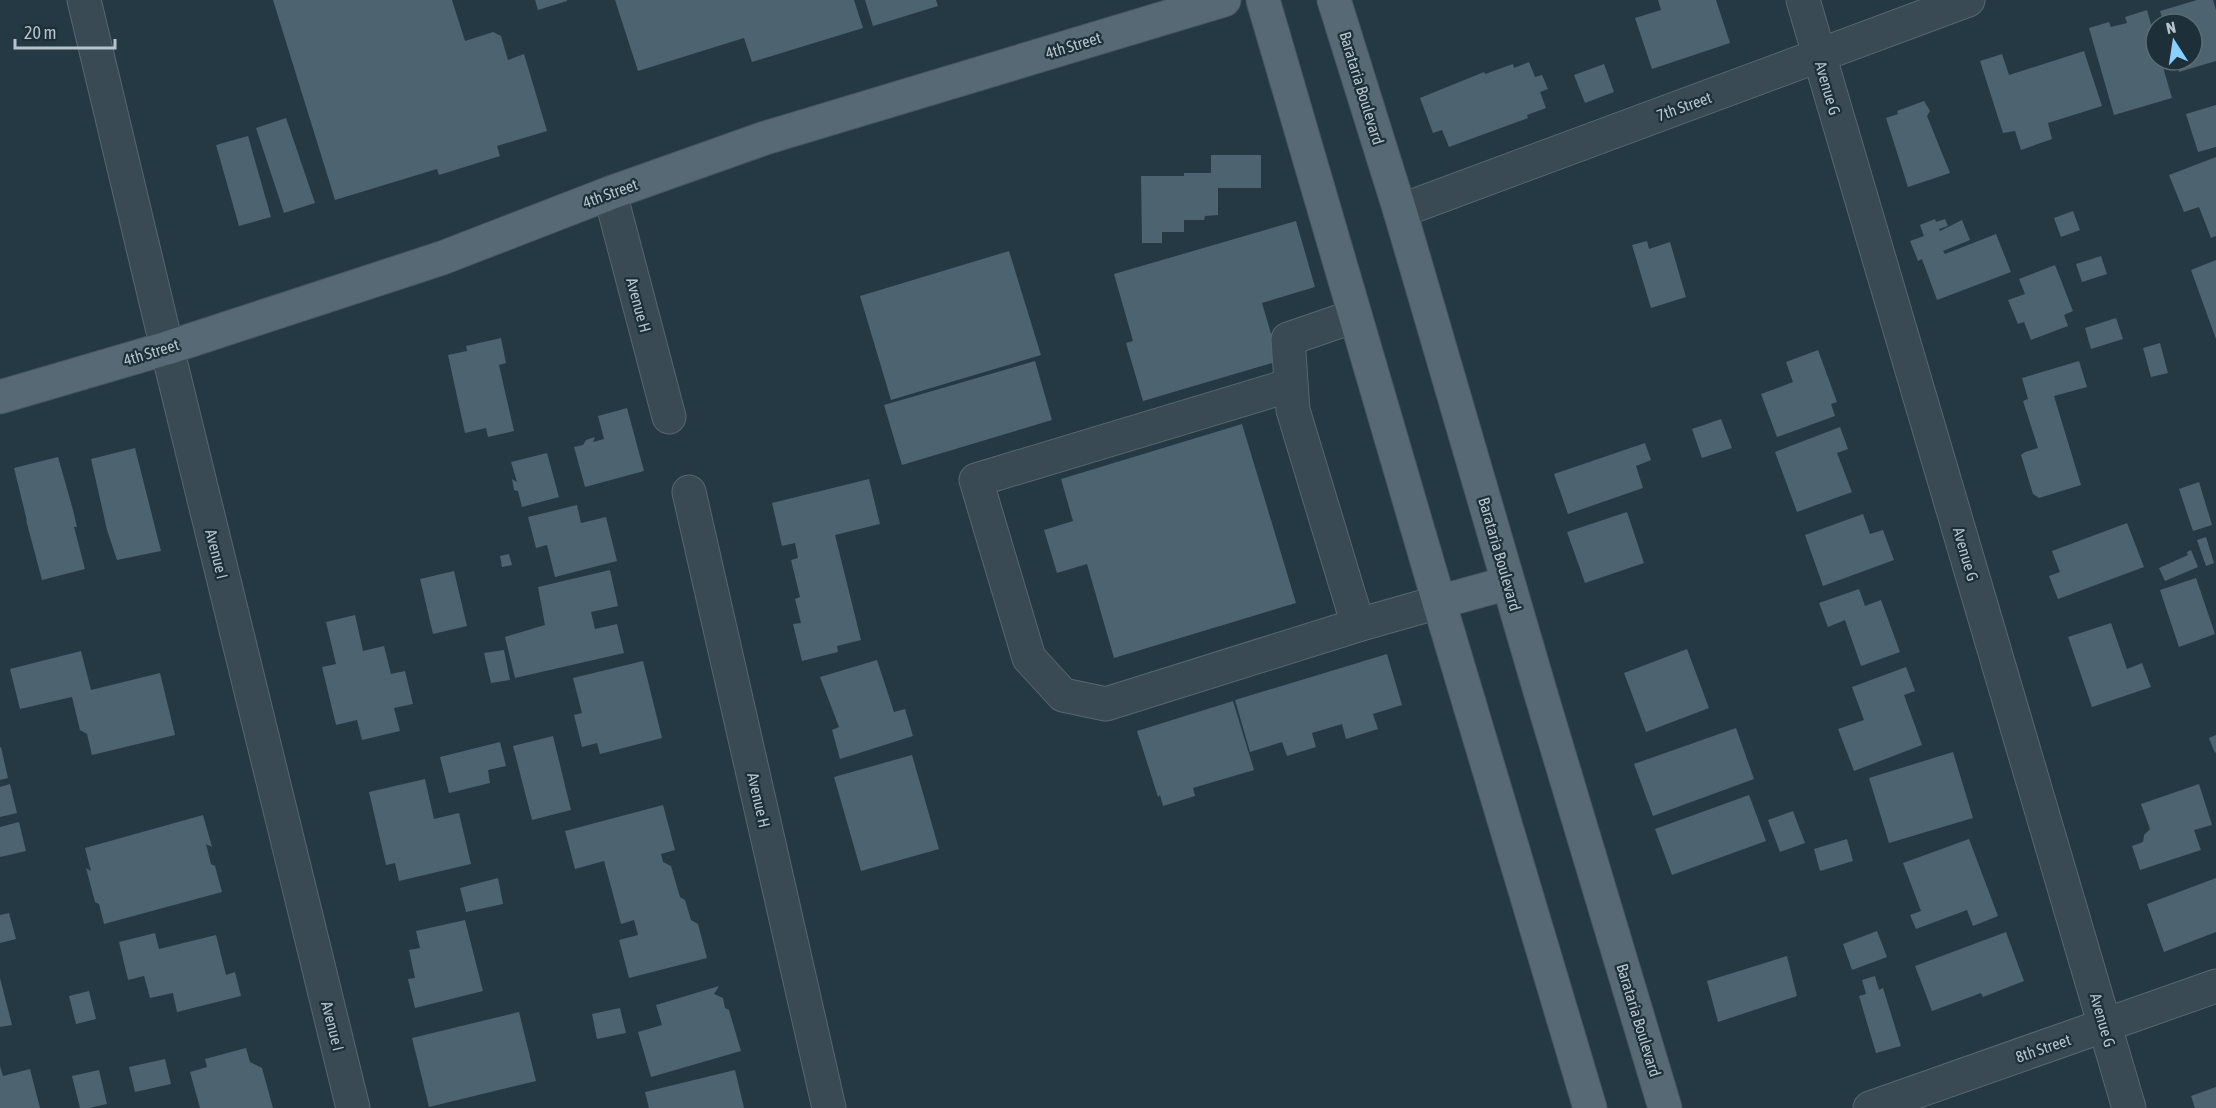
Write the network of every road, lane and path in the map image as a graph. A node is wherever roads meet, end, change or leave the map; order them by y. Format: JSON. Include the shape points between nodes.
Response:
{"nodes":[{"id":1,"x":84,"y":0,"type":"edge"},
{"id":2,"x":1224,"y":0,"type":"edge"},
{"id":3,"x":1263,"y":0,"type":"edge"},
{"id":4,"x":1334,"y":0,"type":"edge"},
{"id":5,"x":1803,"y":0,"type":"edge"},
{"id":6,"x":1968,"y":0,"type":"edge"},
{"id":7,"x":1819,"y":56,"type":"junction"},
{"id":8,"x":610,"y":193,"type":"junction"},
{"id":9,"x":1400,"y":211,"type":"junction"},
{"id":10,"x":1355,"y":316,"type":"junction"},
{"id":11,"x":167,"y":348,"type":"junction"},
{"id":12,"x":1291,"y":386,"type":"junction"},
{"id":13,"x":0,"y":397,"type":"edge"},
{"id":14,"x":669,"y":417,"type":"dead end"},
{"id":15,"x":689,"y":492,"type":"dead end"},
{"id":16,"x":1508,"y":583,"type":"junction"},
{"id":17,"x":1439,"y":602,"type":"junction"},
{"id":18,"x":1358,"y":626,"type":"junction"},
{"id":19,"x":2216,"y":986,"type":"edge"},
{"id":20,"x":2105,"y":1026,"type":"junction"},
{"id":21,"x":353,"y":1108,"type":"edge"},
{"id":22,"x":829,"y":1108,"type":"edge"},
{"id":23,"x":1590,"y":1108,"type":"edge"},
{"id":24,"x":1665,"y":1108,"type":"edge"},
{"id":25,"x":1870,"y":1108,"type":"edge"},
{"id":26,"x":2129,"y":1108,"type":"edge"}],
"edges":[{"from":1,"to":11,"type":"street","name":"Avenue I"},
{"from":2,"to":8,"type":"main road","name":"4th Street","via":[[765,138]]},
{"from":3,"to":10,"type":"main road"},
{"from":4,"to":9,"type":"main road","name":"Barataria Boulevard"},
{"from":5,"to":7,"type":"street","name":"Avenue G"},
{"from":6,"to":7,"type":"street","name":"7th Street"},
{"from":7,"to":9,"type":"street","name":"7th Street"},
{"from":7,"to":20,"type":"street","name":"Avenue G"},
{"from":8,"to":11,"type":"main road","name":"4th Street","via":[[442,258]]},
{"from":8,"to":14,"type":"street","name":"Avenue H"},
{"from":9,"to":16,"type":"main road","name":"Barataria Boulevard"},
{"from":10,"to":12,"type":"street","via":[[1288,339]]},
{"from":10,"to":17,"type":"main road"},
{"from":11,"to":13,"type":"main road","name":"4th Street"},
{"from":11,"to":21,"type":"street","name":"Avenue I"},
{"from":12,"to":18,"type":"street","via":[[1293,410]]},
{"from":12,"to":18,"type":"street","via":[[976,480],[1029,658],[1063,695],[1106,704]]},
{"from":15,"to":22,"type":"street","name":"Avenue H"},
{"from":16,"to":17,"type":"main road"},
{"from":16,"to":24,"type":"main road","name":"Barataria Boulevard"},
{"from":17,"to":18,"type":"street"},
{"from":17,"to":23,"type":"main road"},
{"from":19,"to":20,"type":"street","name":"8th Street"},
{"from":20,"to":25,"type":"street","name":"8th Street"},
{"from":20,"to":26,"type":"street","name":"Avenue G"}]}
